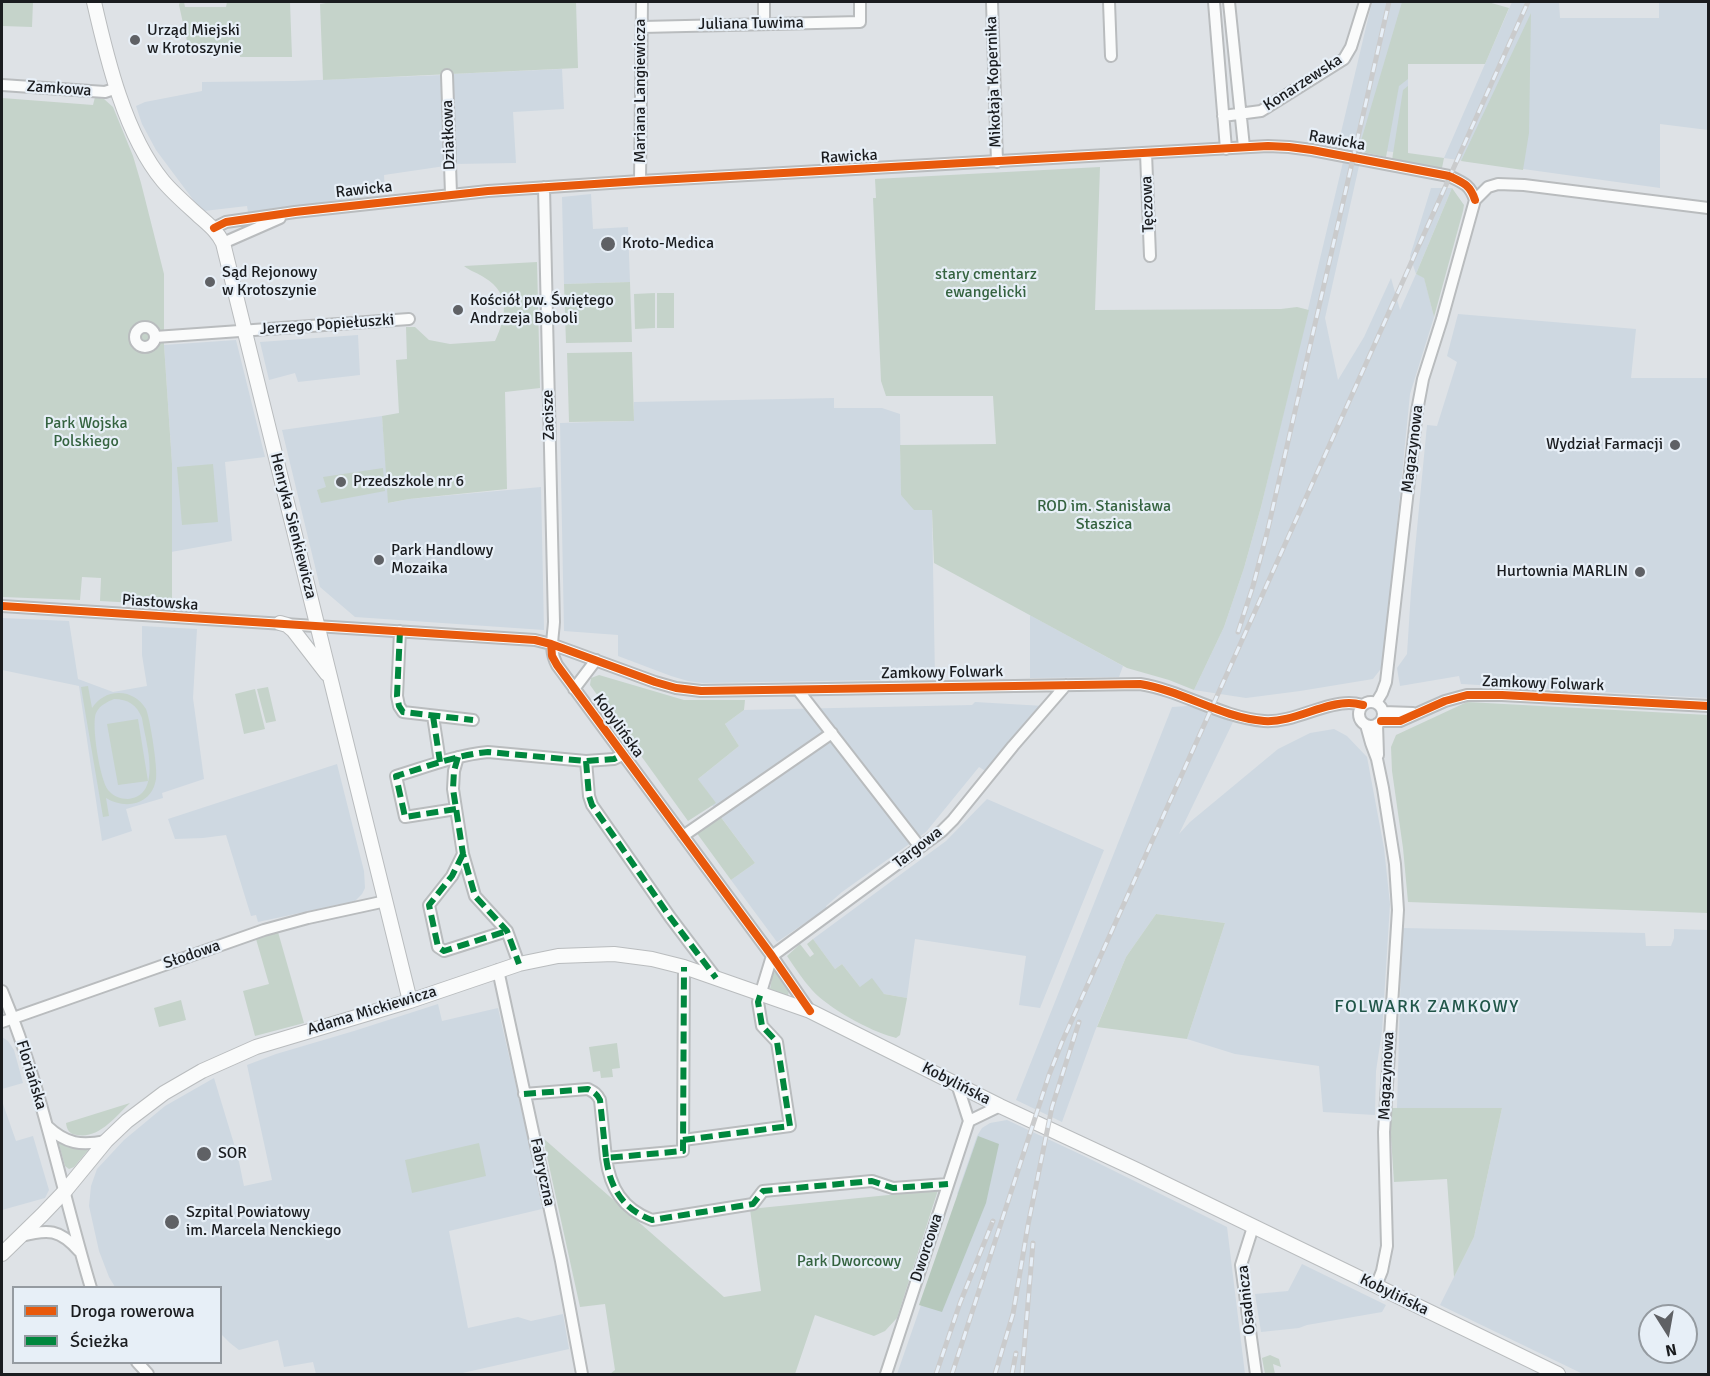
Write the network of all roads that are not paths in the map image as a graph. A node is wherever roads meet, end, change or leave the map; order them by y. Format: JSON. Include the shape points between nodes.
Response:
{"nodes":[{"id":1,"x":94,"y":2,"type":"edge"},
{"id":2,"x":642,"y":2,"type":"edge"},
{"id":3,"x":764,"y":2,"type":"edge"},
{"id":4,"x":860,"y":2,"type":"edge"},
{"id":5,"x":992,"y":2,"type":"edge"},
{"id":6,"x":1109,"y":2,"type":"edge"},
{"id":7,"x":1214,"y":2,"type":"edge"},
{"id":8,"x":1229,"y":2,"type":"edge"},
{"id":9,"x":1365,"y":2,"type":"edge"},
{"id":10,"x":764,"y":23,"type":"junction"},
{"id":11,"x":642,"y":27,"type":"junction"},
{"id":12,"x":1111,"y":56,"type":"dead end"},
{"id":13,"x":447,"y":75,"type":"dead end"},
{"id":14,"x":2,"y":85,"type":"edge"},
{"id":15,"x":117,"y":88,"type":"junction"},
{"id":16,"x":1240,"y":115,"type":"junction"},
{"id":17,"x":1223,"y":116,"type":"junction"},
{"id":18,"x":1244,"y":147,"type":"junction"},
{"id":19,"x":1226,"y":149,"type":"junction"},
{"id":20,"x":1146,"y":153,"type":"junction"},
{"id":21,"x":997,"y":162,"type":"junction"},
{"id":22,"x":640,"y":181,"type":"junction"},
{"id":23,"x":544,"y":187,"type":"junction"},
{"id":24,"x":451,"y":194,"type":"junction"},
{"id":25,"x":1475,"y":200,"type":"junction"},
{"id":26,"x":1708,"y":208,"type":"edge"},
{"id":27,"x":295,"y":212,"type":"junction"},
{"id":28,"x":214,"y":228,"type":"junction"},
{"id":29,"x":223,"y":243,"type":"junction"},
{"id":30,"x":1150,"y":256,"type":"dead end"},
{"id":31,"x":409,"y":319,"type":"dead end"},
{"id":32,"x":246,"y":331,"type":"junction"},
{"id":33,"x":155,"y":337,"type":"dead end"},
{"id":34,"x":2,"y":606,"type":"edge"},
{"id":35,"x":280,"y":623,"type":"junction"},
{"id":36,"x":318,"y":626,"type":"junction"},
{"id":37,"x":400,"y":631,"type":"junction"},
{"id":38,"x":551,"y":644,"type":"junction"},
{"id":39,"x":596,"y":660,"type":"junction"},
{"id":40,"x":331,"y":679,"type":"junction"},
{"id":41,"x":1066,"y":685,"type":"junction"},
{"id":42,"x":574,"y":689,"type":"junction"},
{"id":43,"x":798,"y":690,"type":"junction"},
{"id":44,"x":1376,"y":702,"type":"junction"},
{"id":45,"x":1708,"y":706,"type":"edge"},
{"id":46,"x":1361,"y":710,"type":"junction"},
{"id":47,"x":433,"y":716,"type":"junction"},
{"id":48,"x":473,"y":720,"type":"dead end"},
{"id":49,"x":1377,"y":720,"type":"junction"},
{"id":50,"x":832,"y":733,"type":"junction"},
{"id":51,"x":622,"y":754,"type":"junction"},
{"id":52,"x":458,"y":757,"type":"junction"},
{"id":53,"x":586,"y":761,"type":"junction"},
{"id":54,"x":440,"y":762,"type":"junction"},
{"id":55,"x":456,"y":809,"type":"junction"},
{"id":56,"x":683,"y":836,"type":"junction"},
{"id":57,"x":920,"y":847,"type":"junction"},
{"id":58,"x":463,"y":854,"type":"junction"},
{"id":59,"x":386,"y":902,"type":"junction"},
{"id":60,"x":507,"y":930,"type":"junction"},
{"id":61,"x":771,"y":956,"type":"junction"},
{"id":62,"x":519,"y":964,"type":"junction"},
{"id":63,"x":684,"y":967,"type":"junction"},
{"id":64,"x":498,"y":970,"type":"junction"},
{"id":65,"x":716,"y":978,"type":"junction"},
{"id":66,"x":2,"y":990,"type":"edge"},
{"id":67,"x":761,"y":993,"type":"junction"},
{"id":68,"x":410,"y":1001,"type":"junction"},
{"id":69,"x":810,"y":1011,"type":"junction"},
{"id":70,"x":14,"y":1018,"type":"junction"},
{"id":71,"x":2,"y":1022,"type":"edge"},
{"id":72,"x":957,"y":1084,"type":"junction"},
{"id":73,"x":524,"y":1094,"type":"junction"},
{"id":74,"x":1000,"y":1106,"type":"junction"},
{"id":75,"x":969,"y":1121,"type":"junction"},
{"id":76,"x":47,"y":1126,"type":"junction"},
{"id":77,"x":683,"y":1140,"type":"junction"},
{"id":78,"x":106,"y":1141,"type":"junction"},
{"id":79,"x":606,"y":1158,"type":"junction"},
{"id":80,"x":948,"y":1184,"type":"junction"},
{"id":81,"x":65,"y":1191,"type":"junction"},
{"id":82,"x":1253,"y":1227,"type":"junction"},
{"id":83,"x":20,"y":1236,"type":"junction"},
{"id":84,"x":2,"y":1254,"type":"edge"},
{"id":85,"x":81,"y":1254,"type":"junction"},
{"id":86,"x":92,"y":1286,"type":"edge"},
{"id":87,"x":1376,"y":1286,"type":"junction"},
{"id":88,"x":582,"y":1374,"type":"edge"},
{"id":89,"x":886,"y":1374,"type":"edge"},
{"id":90,"x":1256,"y":1374,"type":"edge"},
{"id":91,"x":1558,"y":1374,"type":"edge"}],
"edges":[{"from":1,"to":15,"type":"main road","name":"Henryka Sienkiewicza"},
{"from":2,"to":11,"type":"street","name":"Mariana Langiewicza"},
{"from":3,"to":10,"type":"street"},
{"from":4,"to":10,"type":"street","name":"Juliana Tuwima","via":[[860,22]]},
{"from":5,"to":21,"type":"street","name":"Mikołaja Kopernika"},
{"from":6,"to":12,"type":"street"},
{"from":7,"to":17,"type":"street"},
{"from":8,"to":16,"type":"street"},
{"from":9,"to":16,"type":"street","name":"Konarzewska","via":[[1344,59],[1261,111]]},
{"from":10,"to":11,"type":"street","name":"Juliana Tuwima"},
{"from":11,"to":22,"type":"street","name":"Mariana Langiewicza"},
{"from":13,"to":24,"type":"street","name":"Działkowa"},
{"from":14,"to":15,"type":"street","name":"Zamkowa","via":[[105,92]]},
{"from":15,"to":28,"type":"main road","name":"Henryka Sienkiewicza","via":[[154,170]]},
{"from":16,"to":17,"type":"street","name":"Konarzewska"},
{"from":16,"to":18,"type":"street"},
{"from":17,"to":19,"type":"street"},
{"from":18,"to":19,"type":"street","name":"Rawicka"},
{"from":18,"to":25,"type":"street","name":"Rawicka","via":[[1312,150],[1449,176],[1465,183]]},
{"from":19,"to":20,"type":"street","name":"Rawicka"},
{"from":20,"to":21,"type":"street","name":"Rawicka"},
{"from":20,"to":30,"type":"street","name":"Tęczowa"},
{"from":21,"to":22,"type":"street","name":"Rawicka"},
{"from":22,"to":23,"type":"street","name":"Rawicka"},
{"from":23,"to":24,"type":"street","name":"Rawicka"},
{"from":23,"to":38,"type":"street","name":"Zacisze","via":[[554,621]]},
{"from":24,"to":27,"type":"street","name":"Rawicka"},
{"from":25,"to":26,"type":"street","via":[[1488,187],[1498,184]]},
{"from":25,"to":44,"type":"street","name":"Magazynowa","via":[[1423,379],[1386,682]]},
{"from":27,"to":28,"type":"street","name":"Rawicka","via":[[226,222]]},
{"from":27,"to":29,"type":"street","name":"Rawicka"},
{"from":28,"to":29,"type":"main road","name":"Henryka Sienkiewicza"},
{"from":29,"to":32,"type":"main road","name":"Henryka Sienkiewicza"},
{"from":31,"to":32,"type":"street","name":"Jerzego Popiełuszki"},
{"from":32,"to":33,"type":"street","name":"Jerzego Popiełuszki"},
{"from":32,"to":36,"type":"main road","name":"Henryka Sienkiewicza"},
{"from":34,"to":35,"type":"street","name":"Piastowska"},
{"from":35,"to":36,"type":"street","name":"Piastowska"},
{"from":35,"to":40,"type":"main road","via":[[293,630]]},
{"from":36,"to":37,"type":"street"},
{"from":36,"to":40,"type":"main road","name":"Henryka Sienkiewicza"},
{"from":37,"to":38,"type":"street"},
{"from":37,"to":47,"type":"street","via":[[399,706],[403,712]]},
{"from":38,"to":39,"type":"street","name":"Zamkowy Folwark"},
{"from":38,"to":42,"type":"street","name":"Kobylińska","via":[[552,656]]},
{"from":39,"to":42,"type":"street"},
{"from":39,"to":43,"type":"street","name":"Zamkowy Folwark","via":[[676,688]]},
{"from":40,"to":59,"type":"main road","name":"Henryka Sienkiewicza"},
{"from":41,"to":43,"type":"street","name":"Zamkowy Folwark"},
{"from":41,"to":46,"type":"street","name":"Zamkowy Folwark","via":[[1160,687],[1229,714],[1267,721],[1348,703]]},
{"from":41,"to":57,"type":"street","name":"Targowa","via":[[953,820]]},
{"from":42,"to":51,"type":"street","name":"Kobylińska"},
{"from":43,"to":50,"type":"street"},
{"from":44,"to":46,"type":"street","name":"Zamkowy Folwark","via":[[1369,702]]},
{"from":44,"to":49,"type":"street","via":[[1380,705]]},
{"from":45,"to":49,"type":"street","name":"Zamkowy Folwark","via":[[1467,695],[1400,721]]},
{"from":46,"to":49,"type":"street","via":[[1362,721]]},
{"from":47,"to":48,"type":"street"},
{"from":47,"to":54,"type":"street"},
{"from":49,"to":87,"type":"street","name":"Magazynowa","via":[[1371,743],[1395,864],[1398,910],[1384,1132],[1388,1246]]},
{"from":50,"to":56,"type":"street"},
{"from":50,"to":57,"type":"street"},
{"from":51,"to":53,"type":"street","via":[[614,759]]},
{"from":51,"to":56,"type":"street","name":"Kobylińska"},
{"from":52,"to":53,"type":"street","via":[[488,752]]},
{"from":52,"to":54,"type":"street"},
{"from":52,"to":55,"type":"street","via":[[453,789]]},
{"from":53,"to":65,"type":"street","via":[[592,805]]},
{"from":54,"to":55,"type":"street","via":[[396,776],[405,817]]},
{"from":55,"to":58,"type":"street"},
{"from":56,"to":61,"type":"street","name":"Kobylińska"},
{"from":57,"to":61,"type":"street","name":"Targowa"},
{"from":58,"to":60,"type":"street","via":[[475,896]]},
{"from":58,"to":60,"type":"street","via":[[452,876],[429,905],[438,947],[444,951]]},
{"from":59,"to":68,"type":"main road","name":"Henryka Sienkiewicza"},
{"from":59,"to":70,"type":"street","name":"Słodowa","via":[[264,930]]},
{"from":60,"to":62,"type":"street"},
{"from":61,"to":67,"type":"street"},
{"from":61,"to":69,"type":"street","name":"Kobylińska"},
{"from":62,"to":63,"type":"main road","name":"Adama Mickiewicza","via":[[558,956],[614,954]]},
{"from":62,"to":64,"type":"main road","name":"Adama Mickiewicza"},
{"from":63,"to":65,"type":"main road","name":"Adama Mickiewicza"},
{"from":63,"to":77,"type":"street"},
{"from":64,"to":68,"type":"main road","name":"Adama Mickiewicza"},
{"from":64,"to":73,"type":"street","name":"Fabryczna"},
{"from":65,"to":67,"type":"main road","name":"Adama Mickiewicza"},
{"from":66,"to":70,"type":"street","name":"Floriańska"},
{"from":67,"to":69,"type":"main road","name":"Adama Mickiewicza"},
{"from":67,"to":77,"type":"street","via":[[758,1002],[762,1026],[777,1042],[790,1126]]},
{"from":68,"to":78,"type":"main road","name":"Adama Mickiewicza","via":[[240,1053],[164,1093]]},
{"from":69,"to":72,"type":"main road","name":"Kobylińska"},
{"from":70,"to":71,"type":"street","name":"Słodowa"},
{"from":70,"to":76,"type":"street","name":"Floriańska"},
{"from":72,"to":74,"type":"main road","name":"Kobylińska"},
{"from":72,"to":75,"type":"street"},
{"from":73,"to":79,"type":"street","via":[[588,1089],[598,1095]]},
{"from":73,"to":88,"type":"street","name":"Fabryczna"},
{"from":74,"to":75,"type":"street"},
{"from":74,"to":82,"type":"main road","name":"Kobylińska"},
{"from":75,"to":80,"type":"street","name":"Dworcowa"},
{"from":76,"to":78,"type":"street","name":"Floriańska","via":[[76,1143]]},
{"from":76,"to":81,"type":"street","name":"Floriańska"},
{"from":77,"to":79,"type":"street","via":[[683,1151]]},
{"from":78,"to":81,"type":"main road","name":"Adama Mickiewicza"},
{"from":79,"to":80,"type":"street","via":[[608,1176],[624,1202],[640,1216],[652,1220],[753,1204],[763,1191],[872,1181],[894,1188]]},
{"from":80,"to":89,"type":"street","name":"Dworcowa"},
{"from":81,"to":83,"type":"main road","name":"Adama Mickiewicza"},
{"from":81,"to":85,"type":"street","name":"Floriańska"},
{"from":82,"to":87,"type":"main road","name":"Kobylińska"},
{"from":82,"to":90,"type":"street","name":"Osadnicza","via":[[1241,1265]]},
{"from":83,"to":84,"type":"main road","name":"Adama Mickiewicza"},
{"from":83,"to":85,"type":"street","via":[[49,1231],[60,1234]]},
{"from":85,"to":86,"type":"street","name":"Floriańska"},
{"from":87,"to":91,"type":"main road","name":"Kobylińska"}]}
